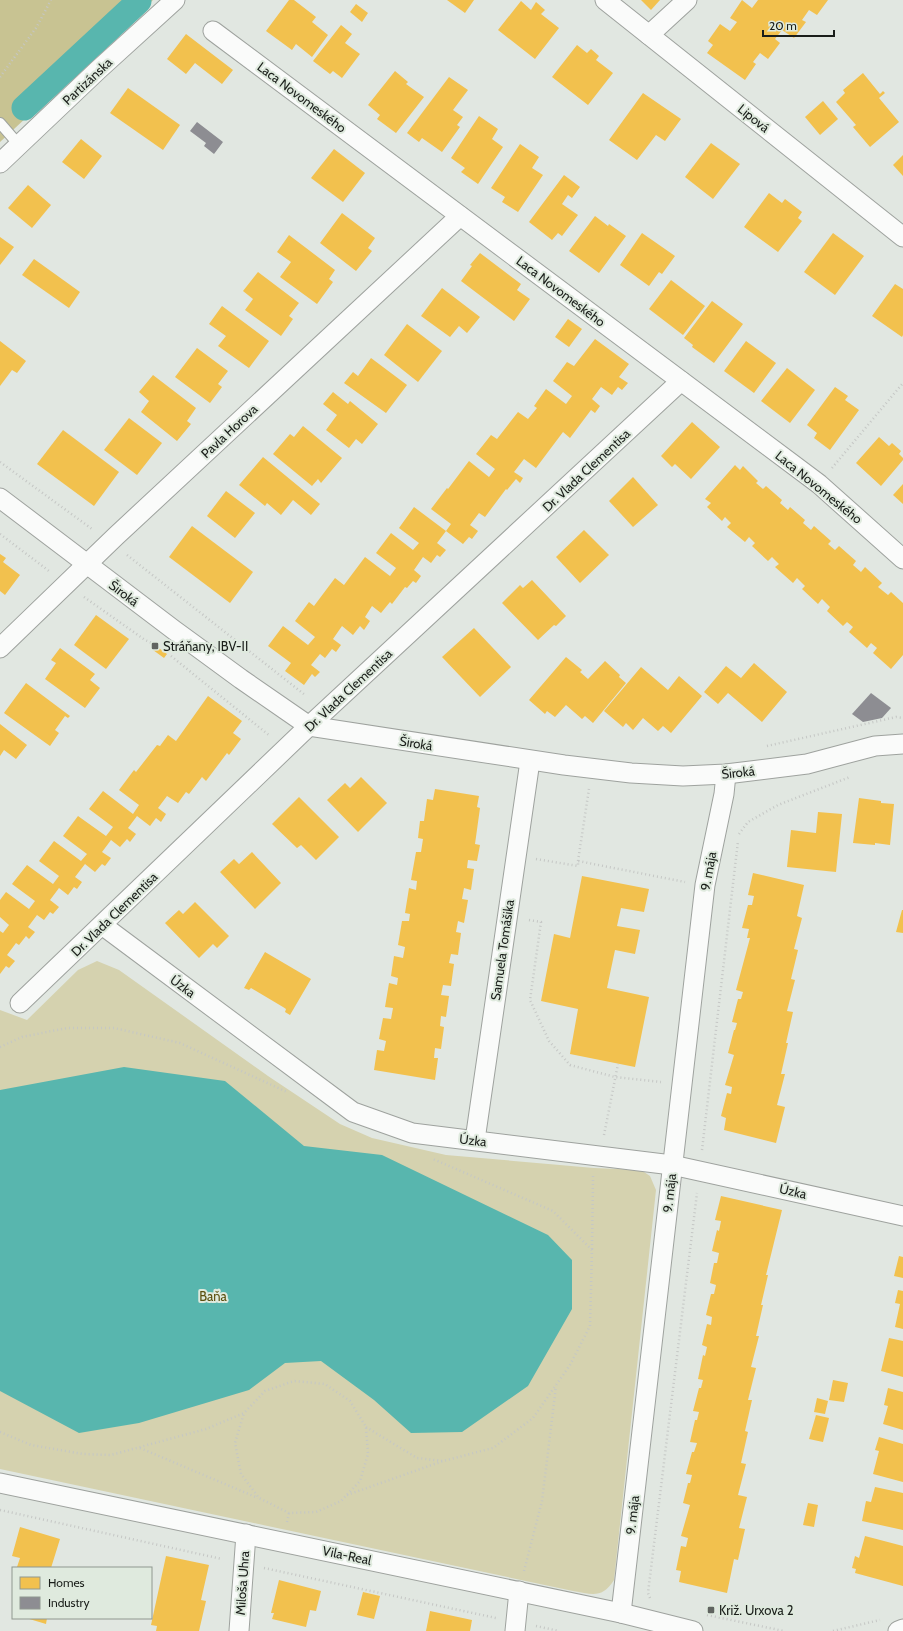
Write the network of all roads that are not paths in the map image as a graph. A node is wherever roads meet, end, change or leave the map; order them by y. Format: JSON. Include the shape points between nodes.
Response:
{"nodes":[{"id":1,"x":175,"y":0,"type":"edge"},
{"id":2,"x":605,"y":0,"type":"edge"},
{"id":3,"x":687,"y":0,"type":"edge"},
{"id":4,"x":213,"y":31,"type":"dead end"},
{"id":5,"x":649,"y":35,"type":"junction"},
{"id":6,"x":0,"y":123,"type":"edge"},
{"id":7,"x":19,"y":145,"type":"junction"},
{"id":8,"x":0,"y":163,"type":"edge"},
{"id":9,"x":460,"y":216,"type":"junction"},
{"id":10,"x":903,"y":237,"type":"edge"},
{"id":11,"x":681,"y":381,"type":"junction"},
{"id":12,"x":0,"y":498,"type":"edge"},
{"id":13,"x":903,"y":559,"type":"edge"},
{"id":14,"x":87,"y":564,"type":"junction"},
{"id":15,"x":0,"y":648,"type":"edge"},
{"id":16,"x":309,"y":726,"type":"junction"},
{"id":17,"x":903,"y":744,"type":"edge"},
{"id":18,"x":530,"y":761,"type":"junction"},
{"id":19,"x":726,"y":774,"type":"junction"},
{"id":20,"x":102,"y":925,"type":"junction"},
{"id":21,"x":20,"y":1003,"type":"dead end"},
{"id":22,"x":475,"y":1140,"type":"junction"},
{"id":23,"x":672,"y":1165,"type":"junction"},
{"id":24,"x":903,"y":1216,"type":"edge"},
{"id":25,"x":0,"y":1483,"type":"edge"},
{"id":26,"x":246,"y":1534,"type":"junction"},
{"id":27,"x":519,"y":1591,"type":"junction"},
{"id":28,"x":621,"y":1613,"type":"junction"},
{"id":29,"x":891,"y":1625,"type":"edge"},
{"id":30,"x":516,"y":1626,"type":"edge"},
{"id":31,"x":903,"y":1629,"type":"edge"},
{"id":32,"x":239,"y":1631,"type":"edge"},
{"id":33,"x":693,"y":1631,"type":"edge"}],
"edges":[{"from":1,"to":7,"type":"street","name":"Partizánska"},
{"from":2,"to":5,"type":"street","name":"Lipová"},
{"from":3,"to":5,"type":"street"},
{"from":4,"to":9,"type":"street","name":"Laca Novomeského"},
{"from":5,"to":10,"type":"street","name":"Lipová"},
{"from":6,"to":7,"type":"lane"},
{"from":7,"to":8,"type":"street","name":"Partizánska"},
{"from":9,"to":11,"type":"street","name":"Laca Novomeského"},
{"from":9,"to":14,"type":"street","name":"Pavla Horova"},
{"from":11,"to":13,"type":"street","name":"Laca Novomeského","via":[[819,484]]},
{"from":11,"to":16,"type":"street","name":"Dr. Vlada Clementisa"},
{"from":12,"to":14,"type":"street","name":"Široká"},
{"from":14,"to":15,"type":"street","name":"Pavla Horova"},
{"from":14,"to":16,"type":"street","name":"Široká"},
{"from":16,"to":18,"type":"street","name":"Široká"},
{"from":16,"to":20,"type":"street","name":"Dr. Vlada Clementisa"},
{"from":17,"to":19,"type":"street","name":"Široká","via":[[875,746],[807,764]]},
{"from":18,"to":19,"type":"street","name":"Široká","via":[[631,773],[683,776]]},
{"from":18,"to":22,"type":"street","name":"Samuela Tomášika"},
{"from":19,"to":23,"type":"street","name":"9. mája","via":[[705,885]]},
{"from":20,"to":21,"type":"street","name":"Dr. Vlada Clementisa"},
{"from":20,"to":22,"type":"street","name":"Úzka","via":[[353,1112],[412,1133]]},
{"from":22,"to":23,"type":"street","name":"Úzka"},
{"from":23,"to":24,"type":"street","name":"Úzka"},
{"from":23,"to":28,"type":"street","name":"9. mája"},
{"from":25,"to":26,"type":"street","name":"Vila-Real"},
{"from":26,"to":27,"type":"street","name":"Vila-Real"},
{"from":26,"to":32,"type":"street","name":"Miloša Uhra"},
{"from":27,"to":28,"type":"street","name":"Vila-Real"},
{"from":27,"to":30,"type":"street"},
{"from":28,"to":33,"type":"street","name":"Vila-Real"},
{"from":29,"to":31,"type":"street"}]}
